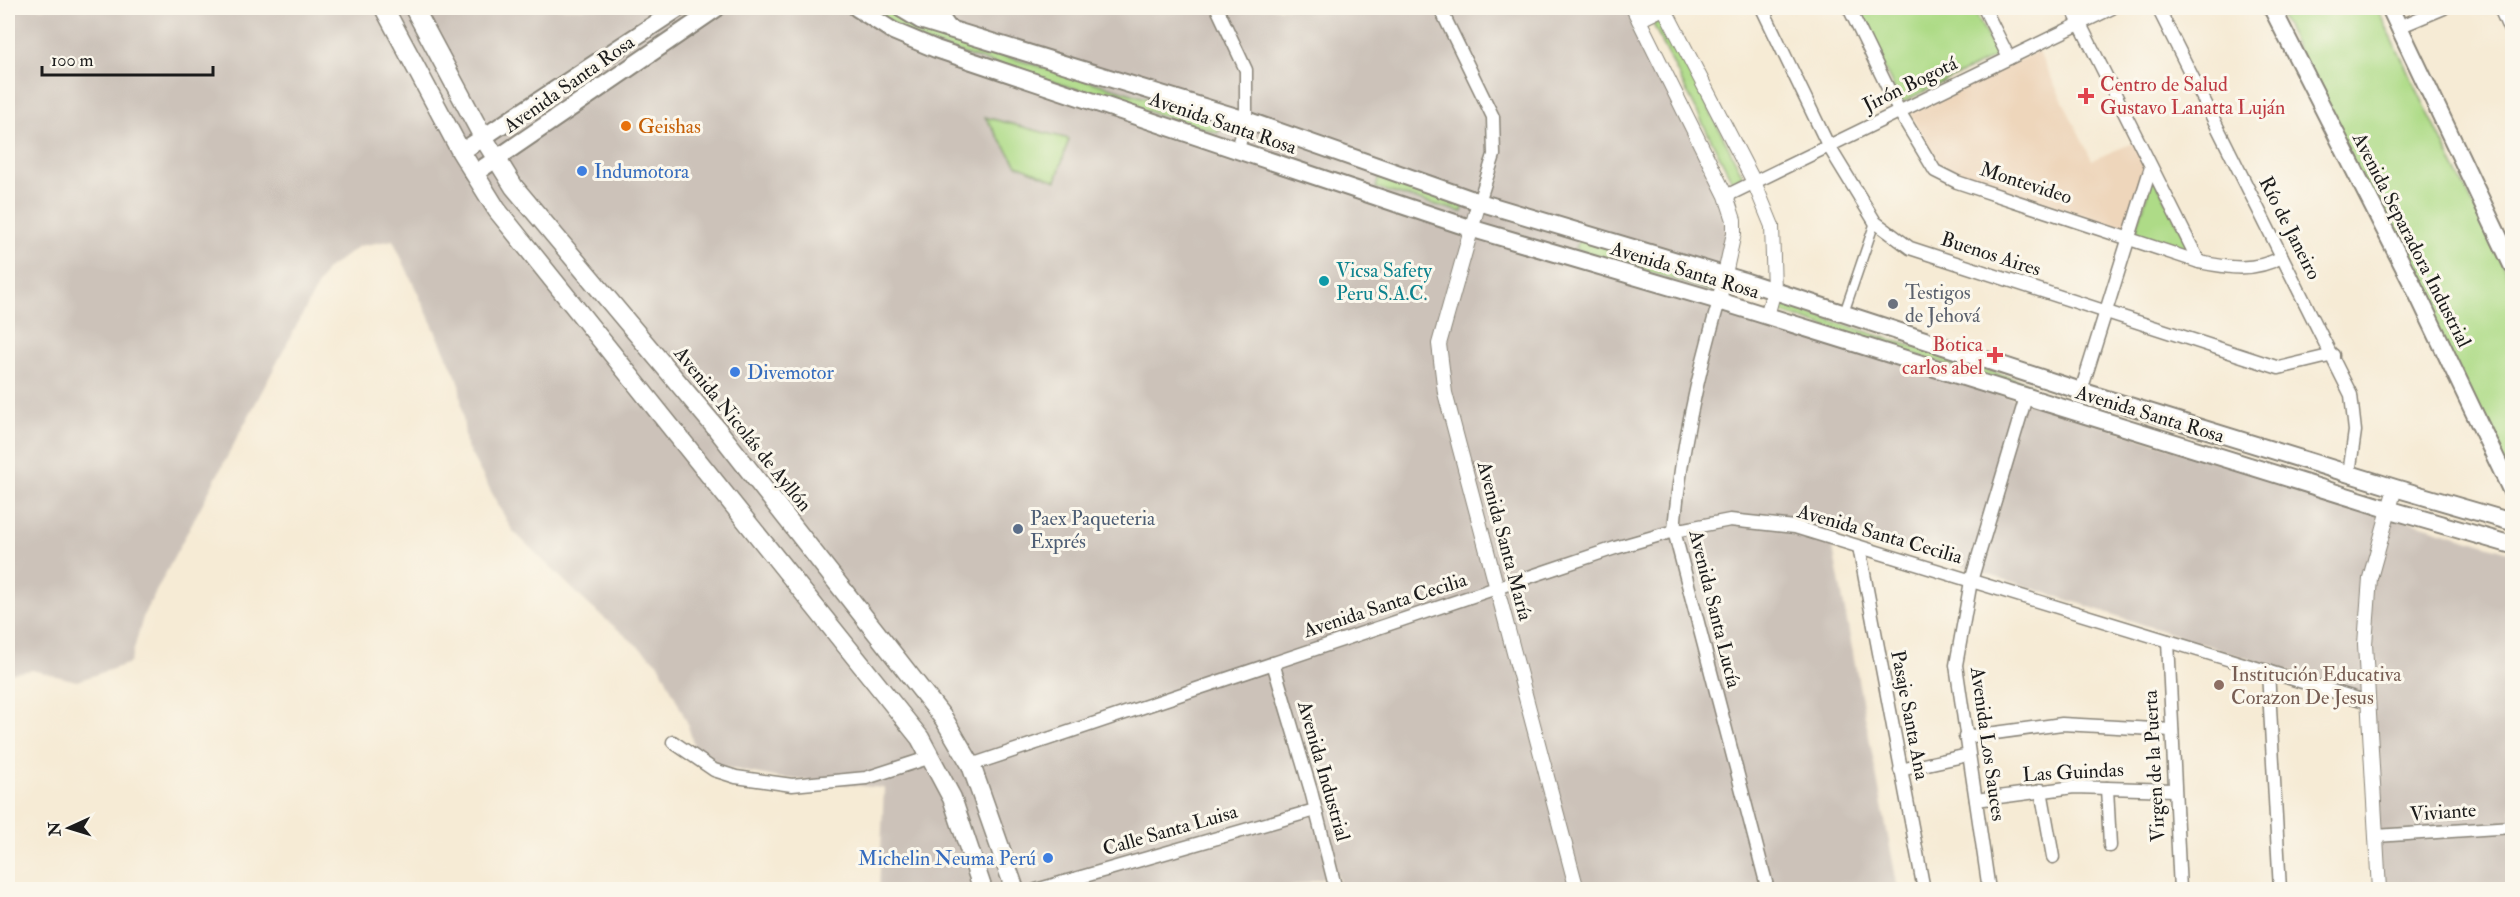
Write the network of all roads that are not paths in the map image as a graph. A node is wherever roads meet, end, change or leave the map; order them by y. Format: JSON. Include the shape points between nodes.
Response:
{"nodes":[{"id":1,"x":384,"y":8,"type":"edge"},
{"id":2,"x":414,"y":8,"type":"edge"},
{"id":3,"x":679,"y":8,"type":"edge"},
{"id":4,"x":717,"y":8,"type":"edge"},
{"id":5,"x":857,"y":8,"type":"edge"},
{"id":6,"x":900,"y":8,"type":"edge"},
{"id":7,"x":934,"y":8,"type":"edge"},
{"id":8,"x":1217,"y":8,"type":"edge"},
{"id":9,"x":1440,"y":8,"type":"edge"},
{"id":10,"x":1664,"y":8,"type":"edge"},
{"id":11,"x":1762,"y":8,"type":"edge"},
{"id":12,"x":1850,"y":8,"type":"edge"},
{"id":13,"x":1984,"y":8,"type":"edge"},
{"id":14,"x":2072,"y":8,"type":"edge"},
{"id":15,"x":2112,"y":8,"type":"edge"},
{"id":16,"x":2158,"y":8,"type":"edge"},
{"id":17,"x":2272,"y":8,"type":"edge"},
{"id":18,"x":2390,"y":8,"type":"edge"},
{"id":19,"x":2444,"y":8,"type":"edge"},
{"id":20,"x":2500,"y":8,"type":"edge"},
{"id":21,"x":1636,"y":14,"type":"edge"},
{"id":22,"x":2080,"y":23,"type":"junction"},
{"id":23,"x":2399,"y":27,"type":"junction"},
{"id":24,"x":949,"y":29,"type":"junction"},
{"id":25,"x":2512,"y":35,"type":"edge"},
{"id":26,"x":2009,"y":58,"type":"junction"},
{"id":27,"x":1899,"y":111,"type":"junction"},
{"id":28,"x":1246,"y":120,"type":"junction"},
{"id":29,"x":483,"y":137,"type":"junction"},
{"id":30,"x":1828,"y":145,"type":"junction"},
{"id":31,"x":1238,"y":148,"type":"junction"},
{"id":32,"x":461,"y":152,"type":"junction"},
{"id":33,"x":496,"y":160,"type":"junction"},
{"id":34,"x":2151,"y":167,"type":"junction"},
{"id":35,"x":474,"y":174,"type":"junction"},
{"id":36,"x":1754,"y":182,"type":"junction"},
{"id":37,"x":1726,"y":196,"type":"junction"},
{"id":38,"x":1479,"y":202,"type":"junction"},
{"id":39,"x":1875,"y":222,"type":"junction"},
{"id":40,"x":1470,"y":228,"type":"junction"},
{"id":41,"x":2128,"y":237,"type":"junction"},
{"id":42,"x":2282,"y":257,"type":"junction"},
{"id":43,"x":2199,"y":262,"type":"junction"},
{"id":44,"x":2512,"y":265,"type":"edge"},
{"id":45,"x":1724,"y":275,"type":"junction"},
{"id":46,"x":1774,"y":290,"type":"junction"},
{"id":47,"x":1719,"y":301,"type":"junction"},
{"id":48,"x":1844,"y":313,"type":"junction"},
{"id":49,"x":2106,"y":313,"type":"junction"},
{"id":50,"x":1767,"y":316,"type":"junction"},
{"id":51,"x":2333,"y":355,"type":"junction"},
{"id":52,"x":2081,"y":391,"type":"junction"},
{"id":53,"x":2026,"y":397,"type":"junction"},
{"id":54,"x":2349,"y":474,"type":"junction"},
{"id":55,"x":2395,"y":488,"type":"junction"},
{"id":56,"x":2512,"y":492,"type":"edge"},
{"id":57,"x":2391,"y":510,"type":"junction"},
{"id":58,"x":2512,"y":522,"type":"edge"},
{"id":59,"x":1674,"y":531,"type":"junction"},
{"id":60,"x":2512,"y":545,"type":"edge"},
{"id":61,"x":1859,"y":547,"type":"junction"},
{"id":62,"x":1971,"y":581,"type":"junction"},
{"id":63,"x":1498,"y":588,"type":"junction"},
{"id":64,"x":2168,"y":641,"type":"junction"},
{"id":65,"x":1273,"y":663,"type":"junction"},
{"id":66,"x":2268,"y":671,"type":"junction"},
{"id":67,"x":2368,"y":702,"type":"junction"},
{"id":68,"x":2172,"y":730,"type":"junction"},
{"id":69,"x":1965,"y":737,"type":"junction"},
{"id":70,"x":673,"y":742,"type":"dead end"},
{"id":71,"x":1968,"y":754,"type":"junction"},
{"id":72,"x":931,"y":757,"type":"junction"},
{"id":73,"x":971,"y":765,"type":"junction"},
{"id":74,"x":1900,"y":770,"type":"junction"},
{"id":75,"x":2107,"y":788,"type":"junction"},
{"id":76,"x":2042,"y":790,"type":"junction"},
{"id":77,"x":2173,"y":790,"type":"junction"},
{"id":78,"x":1976,"y":800,"type":"junction"},
{"id":79,"x":1315,"y":810,"type":"junction"},
{"id":80,"x":2512,"y":827,"type":"edge"},
{"id":81,"x":2376,"y":836,"type":"junction"},
{"id":82,"x":2110,"y":846,"type":"dead end"},
{"id":83,"x":2053,"y":857,"type":"dead end"},
{"id":84,"x":983,"y":890,"type":"edge"},
{"id":85,"x":1015,"y":890,"type":"edge"},
{"id":86,"x":1036,"y":890,"type":"edge"},
{"id":87,"x":1336,"y":890,"type":"edge"},
{"id":88,"x":1577,"y":890,"type":"edge"},
{"id":89,"x":1768,"y":890,"type":"edge"},
{"id":90,"x":1924,"y":890,"type":"edge"},
{"id":91,"x":1989,"y":890,"type":"edge"},
{"id":92,"x":2180,"y":890,"type":"edge"},
{"id":93,"x":2280,"y":890,"type":"edge"},
{"id":94,"x":2379,"y":890,"type":"edge"}],
"edges":[{"from":1,"to":32,"type":"main road"},
{"from":2,"to":29,"type":"main road","name":"Avenida Nicolás de Ayllón"},
{"from":3,"to":29,"type":"main road","name":"Avenida Santa Rosa"},
{"from":4,"to":33,"type":"main road","name":"Avenida Santa Rosa"},
{"from":5,"to":31,"type":"main road","name":"Avenida Santa Rosa","via":[[893,31],[936,49]]},
{"from":6,"to":24,"type":"main road","name":"Avenida Santa Rosa","via":[[920,20]]},
{"from":7,"to":24,"type":"main road"},
{"from":8,"to":28,"type":"street","via":[[1246,70]]},
{"from":9,"to":38,"type":"street","via":[[1493,117],[1494,155]]},
{"from":10,"to":21,"type":"street"},
{"from":10,"to":36,"type":"street"},
{"from":11,"to":30,"type":"street","name":"Buenos Aires"},
{"from":12,"to":27,"type":"street","name":"Montevideo"},
{"from":13,"to":26,"type":"street"},
{"from":14,"to":22,"type":"street"},
{"from":15,"to":22,"type":"street","name":"Jirón Bogotá"},
{"from":16,"to":42,"type":"street","name":"Río de Janeiro"},
{"from":17,"to":56,"type":"main road","name":"Avenida Separadora Industrial","via":[[2417,293]]},
{"from":18,"to":23,"type":"main road"},
{"from":19,"to":23,"type":"street"},
{"from":20,"to":25,"type":"street"},
{"from":21,"to":37,"type":"street"},
{"from":22,"to":26,"type":"street","name":"Jirón Bogotá"},
{"from":22,"to":34,"type":"street"},
{"from":23,"to":44,"type":"main road"},
{"from":24,"to":28,"type":"main road","name":"Avenida Santa Rosa"},
{"from":26,"to":27,"type":"street","name":"Jirón Bogotá"},
{"from":27,"to":30,"type":"street","name":"Jirón Bogotá"},
{"from":27,"to":41,"type":"street","name":"Montevideo","via":[[1935,171],[1957,182]]},
{"from":28,"to":31,"type":"street"},
{"from":28,"to":38,"type":"main road","name":"Avenida Santa Rosa"},
{"from":29,"to":32,"type":"main road","name":"Avenida Santa Rosa"},
{"from":29,"to":33,"type":"main road","name":"Avenida Nicolás de Ayllón"},
{"from":30,"to":36,"type":"street","name":"Jirón Bogotá"},
{"from":30,"to":39,"type":"street","name":"Buenos Aires"},
{"from":31,"to":40,"type":"main road","name":"Avenida Santa Rosa"},
{"from":32,"to":35,"type":"main road"},
{"from":33,"to":35,"type":"main road","name":"Avenida Santa Rosa"},
{"from":33,"to":73,"type":"main road","name":"Avenida Nicolás de Ayllón","via":[[514,187],[737,455],[944,719]]},
{"from":34,"to":41,"type":"street"},
{"from":34,"to":43,"type":"street"},
{"from":35,"to":72,"type":"main road","via":[[496,210]]},
{"from":36,"to":37,"type":"street","name":"Jirón Bogotá"},
{"from":36,"to":46,"type":"street","via":[[1772,226]]},
{"from":37,"to":45,"type":"street","via":[[1734,233]]},
{"from":38,"to":40,"type":"street","name":"Avenida Santa María"},
{"from":38,"to":45,"type":"main road","name":"Avenida Santa Rosa"},
{"from":39,"to":48,"type":"street"},
{"from":39,"to":49,"type":"street","name":"Buenos Aires","via":[[1910,248]]},
{"from":40,"to":47,"type":"main road","name":"Avenida Santa Rosa"},
{"from":40,"to":63,"type":"street","name":"Avenida Santa María","via":[[1439,344],[1440,360],[1445,393]]},
{"from":41,"to":43,"type":"street","name":"Montevideo"},
{"from":41,"to":49,"type":"street"},
{"from":42,"to":43,"type":"street","name":"Montevideo","via":[[2266,265],[2237,269]]},
{"from":42,"to":51,"type":"street","name":"Río de Janeiro"},
{"from":45,"to":46,"type":"main road","name":"Avenida Santa Rosa"},
{"from":45,"to":47,"type":"street"},
{"from":46,"to":48,"type":"main road","name":"Avenida Santa Rosa"},
{"from":46,"to":50,"type":"street"},
{"from":47,"to":50,"type":"main road","name":"Avenida Santa Rosa"},
{"from":47,"to":59,"type":"street","name":"Avenida Santa Lucía","via":[[1699,370],[1678,471]]},
{"from":48,"to":52,"type":"main road","name":"Avenida Santa Rosa"},
{"from":49,"to":51,"type":"street","name":"Buenos Aires","via":[[2279,368]]},
{"from":49,"to":52,"type":"street"},
{"from":50,"to":53,"type":"main road","name":"Avenida Santa Rosa"},
{"from":51,"to":54,"type":"street","name":"Río de Janeiro","via":[[2351,395],[2355,431]]},
{"from":52,"to":54,"type":"main road","name":"Avenida Santa Rosa"},
{"from":53,"to":57,"type":"main road","name":"Avenida Santa Rosa"},
{"from":53,"to":62,"type":"street","name":"Avenida Los Sauces"},
{"from":54,"to":55,"type":"main road","name":"Avenida Santa Rosa"},
{"from":55,"to":57,"type":"street"},
{"from":55,"to":58,"type":"main road","name":"Avenida Santa Rosa"},
{"from":57,"to":60,"type":"main road","name":"Avenida Santa Rosa"},
{"from":57,"to":67,"type":"street","via":[[2370,578],[2365,644]]},
{"from":59,"to":61,"type":"street","name":"Avenida Santa Cecilia","via":[[1730,520],[1795,527]]},
{"from":59,"to":63,"type":"street","name":"Avenida Santa Cecilia"},
{"from":59,"to":89,"type":"street","name":"Avenida Santa Lucía"},
{"from":61,"to":62,"type":"street","name":"Avenida Santa Cecilia"},
{"from":61,"to":74,"type":"street","name":"Pasaje Santa Ana"},
{"from":62,"to":64,"type":"street","name":"Avenida Santa Cecilia"},
{"from":62,"to":69,"type":"street","name":"Avenida Los Sauces","via":[[1956,665]]},
{"from":63,"to":65,"type":"street","name":"Avenida Santa Cecilia"},
{"from":63,"to":88,"type":"street","name":"Avenida Santa María"},
{"from":64,"to":66,"type":"street","name":"Avenida Santa Cecilia"},
{"from":64,"to":68,"type":"street","name":"Virgen de la Puerta"},
{"from":65,"to":73,"type":"street","name":"Avenida Santa Cecilia"},
{"from":65,"to":79,"type":"street","name":"Avenida Industrial"},
{"from":66,"to":67,"type":"street","name":"Avenida Santa Cecilia"},
{"from":66,"to":93,"type":"street"},
{"from":67,"to":81,"type":"street"},
{"from":68,"to":69,"type":"street","via":[[2062,724]]},
{"from":68,"to":77,"type":"street","name":"Virgen de la Puerta"},
{"from":69,"to":71,"type":"street","name":"Avenida Los Sauces"},
{"from":70,"to":72,"type":"street","via":[[714,770],[792,785],[866,778]]},
{"from":71,"to":74,"type":"street"},
{"from":71,"to":78,"type":"street","name":"Avenida Los Sauces"},
{"from":72,"to":84,"type":"main road","via":[[965,829]]},
{"from":73,"to":85,"type":"main road","name":"Avenida Nicolás de Ayllón"},
{"from":74,"to":90,"type":"street","name":"Pasaje Santa Ana"},
{"from":75,"to":76,"type":"street","name":"Las Guindas"},
{"from":75,"to":77,"type":"street","name":"Las Guindas"},
{"from":75,"to":82,"type":"street"},
{"from":76,"to":78,"type":"street","name":"Las Guindas"},
{"from":76,"to":83,"type":"street"},
{"from":77,"to":92,"type":"street","name":"Virgen de la Puerta"},
{"from":78,"to":91,"type":"street","name":"Avenida Los Sauces"},
{"from":79,"to":86,"type":"street","name":"Calle Santa Luisa"},
{"from":79,"to":87,"type":"street","name":"Avenida Industrial"},
{"from":80,"to":81,"type":"street","name":"Viviante"},
{"from":81,"to":94,"type":"street"}]}
